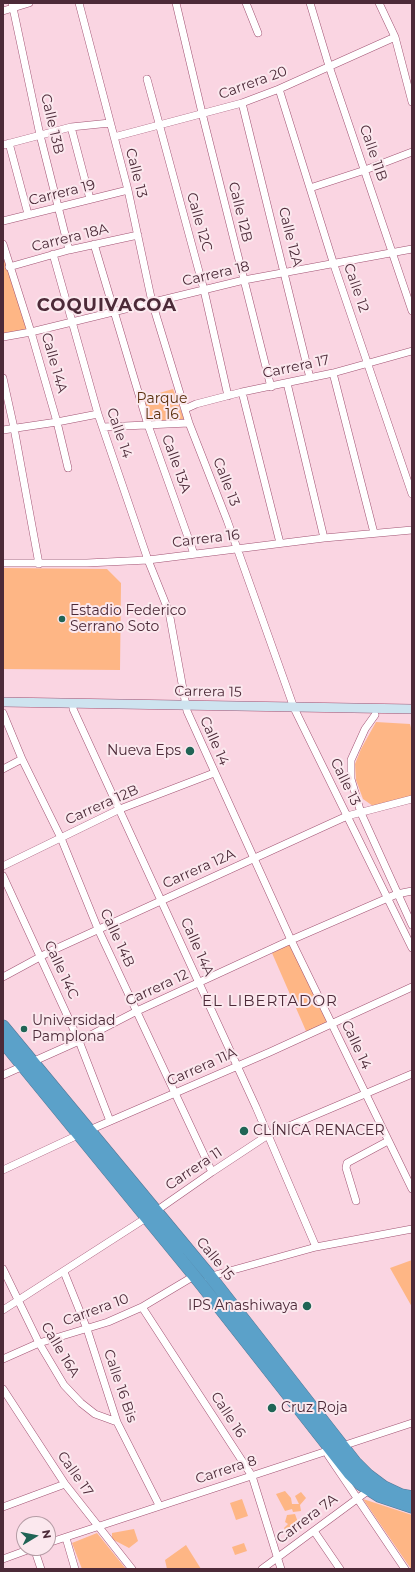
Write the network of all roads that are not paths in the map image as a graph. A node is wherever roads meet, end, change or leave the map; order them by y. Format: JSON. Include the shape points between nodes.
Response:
{"nodes":[{"id":1,"x":29,"y":3,"type":"edge"},
{"id":2,"x":79,"y":3,"type":"edge"},
{"id":3,"x":176,"y":3,"type":"edge"},
{"id":4,"x":246,"y":3,"type":"edge"},
{"id":5,"x":310,"y":3,"type":"edge"},
{"id":6,"x":379,"y":3,"type":"edge"},
{"id":7,"x":13,"y":5,"type":"edge"},
{"id":8,"x":3,"y":11,"type":"edge"},
{"id":9,"x":258,"y":33,"type":"dead end"},
{"id":10,"x":395,"y":37,"type":"junction"},
{"id":11,"x":329,"y":66,"type":"junction"},
{"id":12,"x":148,"y":79,"type":"dead end"},
{"id":13,"x":279,"y":89,"type":"junction"},
{"id":14,"x":412,"y":102,"type":"edge"},
{"id":15,"x":242,"y":103,"type":"junction"},
{"id":16,"x":202,"y":113,"type":"junction"},
{"id":17,"x":110,"y":123,"type":"junction"},
{"id":18,"x":158,"y":125,"type":"junction"},
{"id":19,"x":71,"y":127,"type":"junction"},
{"id":20,"x":40,"y":135,"type":"junction"},
{"id":21,"x":114,"y":137,"type":"junction"},
{"id":22,"x":6,"y":144,"type":"edge"},
{"id":23,"x":412,"y":152,"type":"edge"},
{"id":24,"x":365,"y":170,"type":"junction"},
{"id":25,"x":310,"y":188,"type":"junction"},
{"id":26,"x":128,"y":190,"type":"junction"},
{"id":27,"x":90,"y":199,"type":"junction"},
{"id":28,"x":58,"y":206,"type":"junction"},
{"id":29,"x":28,"y":214,"type":"junction"},
{"id":30,"x":3,"y":221,"type":"edge"},
{"id":31,"x":138,"y":235,"type":"junction"},
{"id":32,"x":3,"y":244,"type":"edge"},
{"id":33,"x":94,"y":244,"type":"junction"},
{"id":34,"x":412,"y":249,"type":"edge"},
{"id":35,"x":69,"y":250,"type":"junction"},
{"id":36,"x":394,"y":253,"type":"junction"},
{"id":37,"x":53,"y":254,"type":"junction"},
{"id":38,"x":334,"y":265,"type":"junction"},
{"id":39,"x":9,"y":267,"type":"junction"},
{"id":40,"x":286,"y":274,"type":"junction"},
{"id":41,"x":244,"y":280,"type":"junction"},
{"id":42,"x":204,"y":290,"type":"junction"},
{"id":43,"x":152,"y":302,"type":"junction"},
{"id":44,"x":115,"y":311,"type":"junction"},
{"id":45,"x":412,"y":311,"type":"edge"},
{"id":46,"x":72,"y":321,"type":"junction"},
{"id":47,"x":31,"y":332,"type":"junction"},
{"id":48,"x":3,"y":337,"type":"edge"},
{"id":49,"x":412,"y":351,"type":"edge"},
{"id":50,"x":367,"y":364,"type":"junction"},
{"id":51,"x":333,"y":373,"type":"junction"},
{"id":52,"x":3,"y":378,"type":"edge"},
{"id":53,"x":310,"y":378,"type":"junction"},
{"id":54,"x":287,"y":383,"type":"junction"},
{"id":55,"x":271,"y":386,"type":"junction"},
{"id":56,"x":242,"y":392,"type":"junction"},
{"id":57,"x":228,"y":396,"type":"junction"},
{"id":58,"x":185,"y":409,"type":"junction"},
{"id":59,"x":98,"y":414,"type":"junction"},
{"id":60,"x":57,"y":422,"type":"junction"},
{"id":61,"x":190,"y":423,"type":"junction"},
{"id":62,"x":148,"y":425,"type":"junction"},
{"id":63,"x":103,"y":427,"type":"junction"},
{"id":64,"x":14,"y":428,"type":"junction"},
{"id":65,"x":3,"y":430,"type":"edge"},
{"id":66,"x":68,"y":468,"type":"dead end"},
{"id":67,"x":412,"y":494,"type":"edge"},
{"id":68,"x":412,"y":530,"type":"edge"},
{"id":69,"x":374,"y":533,"type":"junction"},
{"id":70,"x":324,"y":538,"type":"junction"},
{"id":71,"x":280,"y":543,"type":"junction"},
{"id":72,"x":236,"y":548,"type":"junction"},
{"id":73,"x":194,"y":554,"type":"junction"},
{"id":74,"x":148,"y":560,"type":"junction"},
{"id":75,"x":3,"y":563,"type":"edge"},
{"id":76,"x":38,"y":564,"type":"junction"},
{"id":77,"x":3,"y":702,"type":"edge"},
{"id":78,"x":73,"y":706,"type":"junction"},
{"id":79,"x":3,"y":708,"type":"edge"},
{"id":80,"x":186,"y":708,"type":"junction"},
{"id":81,"x":295,"y":710,"type":"junction"},
{"id":82,"x":412,"y":711,"type":"edge"},
{"id":83,"x":3,"y":713,"type":"edge"},
{"id":84,"x":375,"y":715,"type":"junction"},
{"id":85,"x":22,"y":759,"type":"junction"},
{"id":86,"x":3,"y":769,"type":"edge"},
{"id":87,"x":214,"y":773,"type":"junction"},
{"id":88,"x":412,"y":799,"type":"edge"},
{"id":89,"x":120,"y":809,"type":"junction"},
{"id":90,"x":361,"y":813,"type":"junction"},
{"id":91,"x":347,"y":816,"type":"junction"},
{"id":92,"x":61,"y":838,"type":"junction"},
{"id":93,"x":254,"y":859,"type":"junction"},
{"id":94,"x":3,"y":866,"type":"edge"},
{"id":95,"x":3,"y":876,"type":"edge"},
{"id":96,"x":412,"y":891,"type":"edge"},
{"id":97,"x":397,"y":894,"type":"junction"},
{"id":98,"x":387,"y":898,"type":"junction"},
{"id":99,"x":161,"y":900,"type":"junction"},
{"id":100,"x":412,"y":925,"type":"edge"},
{"id":101,"x":98,"y":929,"type":"junction"},
{"id":102,"x":291,"y":940,"type":"junction"},
{"id":103,"x":412,"y":948,"type":"edge"},
{"id":104,"x":40,"y":956,"type":"junction"},
{"id":105,"x":3,"y":977,"type":"edge"},
{"id":106,"x":199,"y":983,"type":"junction"},
{"id":107,"x":412,"y":987,"type":"edge"},
{"id":108,"x":137,"y":1011,"type":"junction"},
{"id":109,"x":332,"y":1024,"type":"junction"},
{"id":110,"x":3,"y":1026,"type":"edge"},
{"id":111,"x":79,"y":1041,"type":"junction"},
{"id":112,"x":3,"y":1042,"type":"edge"},
{"id":113,"x":27,"y":1063,"type":"junction"},
{"id":114,"x":236,"y":1066,"type":"junction"},
{"id":115,"x":412,"y":1074,"type":"edge"},
{"id":116,"x":3,"y":1075,"type":"edge"},
{"id":117,"x":175,"y":1093,"type":"junction"},
{"id":118,"x":366,"y":1095,"type":"junction"},
{"id":119,"x":110,"y":1121,"type":"junction"},
{"id":120,"x":83,"y":1132,"type":"junction"},
{"id":121,"x":268,"y":1135,"type":"junction"},
{"id":122,"x":388,"y":1141,"type":"junction"},
{"id":123,"x":3,"y":1170,"type":"edge"},
{"id":124,"x":212,"y":1172,"type":"junction"},
{"id":125,"x":412,"y":1190,"type":"edge"},
{"id":126,"x":356,"y":1201,"type":"dead end"},
{"id":127,"x":151,"y":1214,"type":"junction"},
{"id":128,"x":412,"y":1229,"type":"edge"},
{"id":129,"x":316,"y":1247,"type":"junction"},
{"id":130,"x":3,"y":1269,"type":"edge"},
{"id":131,"x":64,"y":1272,"type":"junction"},
{"id":132,"x":210,"y":1276,"type":"junction"},
{"id":133,"x":197,"y":1280,"type":"junction"},
{"id":134,"x":17,"y":1300,"type":"junction"},
{"id":135,"x":142,"y":1307,"type":"junction"},
{"id":136,"x":3,"y":1310,"type":"edge"},
{"id":137,"x":87,"y":1329,"type":"junction"},
{"id":138,"x":40,"y":1343,"type":"junction"},
{"id":139,"x":3,"y":1359,"type":"edge"},
{"id":140,"x":3,"y":1389,"type":"edge"},
{"id":141,"x":117,"y":1422,"type":"junction"},
{"id":142,"x":412,"y":1423,"type":"edge"},
{"id":143,"x":333,"y":1449,"type":"junction"},
{"id":144,"x":252,"y":1476,"type":"junction"},
{"id":145,"x":65,"y":1484,"type":"junction"},
{"id":146,"x":369,"y":1490,"type":"junction"},
{"id":147,"x":412,"y":1497,"type":"edge"},
{"id":148,"x":357,"y":1498,"type":"junction"},
{"id":149,"x":159,"y":1505,"type":"junction"},
{"id":150,"x":3,"y":1507,"type":"edge"},
{"id":151,"x":412,"y":1507,"type":"edge"},
{"id":152,"x":98,"y":1527,"type":"junction"},
{"id":153,"x":314,"y":1531,"type":"junction"},
{"id":154,"x":66,"y":1538,"type":"junction"},
{"id":155,"x":56,"y":1541,"type":"edge"},
{"id":156,"x":16,"y":1554,"type":"edge"},
{"id":157,"x":37,"y":1556,"type":"edge"},
{"id":158,"x":277,"y":1558,"type":"junction"},
{"id":159,"x":3,"y":1559,"type":"edge"},
{"id":160,"x":41,"y":1569,"type":"edge"},
{"id":161,"x":75,"y":1569,"type":"edge"},
{"id":162,"x":132,"y":1569,"type":"edge"},
{"id":163,"x":262,"y":1569,"type":"edge"},
{"id":164,"x":281,"y":1569,"type":"edge"},
{"id":165,"x":340,"y":1569,"type":"edge"},
{"id":166,"x":405,"y":1569,"type":"edge"}],
"edges":[{"from":1,"to":7,"type":"street"},
{"from":2,"to":17,"type":"street","name":"Calle 13"},
{"from":3,"to":16,"type":"street"},
{"from":4,"to":9,"type":"street"},
{"from":5,"to":11,"type":"street","name":"Calle 11B"},
{"from":6,"to":10,"type":"street"},
{"from":7,"to":8,"type":"street"},
{"from":7,"to":20,"type":"street","name":"Calle 13B"},
{"from":10,"to":11,"type":"street","name":"Carrera 20"},
{"from":10,"to":14,"type":"street"},
{"from":11,"to":13,"type":"street","name":"Carrera 20"},
{"from":11,"to":24,"type":"street","name":"Calle 11B"},
{"from":12,"to":18,"type":"street","name":"Calle 12C"},
{"from":13,"to":15,"type":"street","name":"Carrera 20"},
{"from":13,"to":25,"type":"street","name":"Calle 12"},
{"from":15,"to":16,"type":"street","name":"Carrera 20"},
{"from":15,"to":40,"type":"street","name":"Calle 12A"},
{"from":16,"to":18,"type":"street","name":"Carrera 20"},
{"from":16,"to":41,"type":"street","name":"Calle 12B"},
{"from":17,"to":19,"type":"street"},
{"from":17,"to":21,"type":"street","name":"Calle 13"},
{"from":18,"to":21,"type":"street","name":"Carrera 20"},
{"from":18,"to":42,"type":"street","name":"Calle 12C"},
{"from":19,"to":20,"type":"street"},
{"from":19,"to":27,"type":"street"},
{"from":20,"to":22,"type":"street"},
{"from":20,"to":28,"type":"street","name":"Calle 13B"},
{"from":21,"to":26,"type":"street","name":"Calle 13"},
{"from":22,"to":29,"type":"street"},
{"from":23,"to":24,"type":"street"},
{"from":24,"to":25,"type":"street"},
{"from":24,"to":36,"type":"street","name":"Calle 11B"},
{"from":25,"to":38,"type":"street","name":"Calle 12"},
{"from":26,"to":27,"type":"street","name":"Carrera 19"},
{"from":26,"to":31,"type":"street","name":"Calle 13"},
{"from":27,"to":28,"type":"street","name":"Carrera 19"},
{"from":28,"to":29,"type":"street","name":"Carrera 19"},
{"from":28,"to":35,"type":"street","name":"Calle 13B"},
{"from":29,"to":30,"type":"street","name":"Carrera 19"},
{"from":31,"to":33,"type":"street","name":"Carrera 18A"},
{"from":31,"to":43,"type":"street","name":"Calle 13"},
{"from":32,"to":39,"type":"street","name":"Calle 14A"},
{"from":33,"to":35,"type":"street","name":"Carrera 18A"},
{"from":33,"to":44,"type":"street","name":"Calle 13A"},
{"from":34,"to":36,"type":"street","name":"Carrera 18"},
{"from":35,"to":37,"type":"street","name":"Carrera 18A"},
{"from":36,"to":38,"type":"street","name":"Carrera 18"},
{"from":36,"to":45,"type":"street","name":"Calle 11B"},
{"from":37,"to":39,"type":"street","name":"Carrera 18A"},
{"from":37,"to":46,"type":"street","name":"Calle 14"},
{"from":38,"to":40,"type":"street","name":"Carrera 18"},
{"from":38,"to":50,"type":"street","name":"Calle 12"},
{"from":39,"to":47,"type":"street","name":"Calle 14A"},
{"from":40,"to":41,"type":"street","name":"Carrera 18"},
{"from":40,"to":53,"type":"street","name":"Calle 12A"},
{"from":41,"to":42,"type":"street","name":"Carrera 18"},
{"from":41,"to":55,"type":"street","name":"Calle 12B"},
{"from":42,"to":43,"type":"street","name":"Carrera 18"},
{"from":42,"to":57,"type":"street","name":"Calle 12C"},
{"from":43,"to":44,"type":"street","name":"Carrera 18"},
{"from":43,"to":58,"type":"street","name":"Calle 13"},
{"from":44,"to":46,"type":"street","name":"Carrera 18"},
{"from":44,"to":62,"type":"street","name":"Calle 13A"},
{"from":46,"to":47,"type":"street","name":"Carrera 18"},
{"from":46,"to":59,"type":"street","name":"Calle 14"},
{"from":47,"to":48,"type":"street","name":"Carrera 18"},
{"from":47,"to":60,"type":"street","name":"Calle 14A"},
{"from":49,"to":50,"type":"street","name":"Carrera 17"},
{"from":50,"to":51,"type":"street","name":"Carrera 17"},
{"from":50,"to":67,"type":"street","name":"Calle 12"},
{"from":51,"to":53,"type":"street","name":"Carrera 17"},
{"from":51,"to":69,"type":"street"},
{"from":52,"to":64,"type":"street"},
{"from":53,"to":54,"type":"street","name":"Carrera 17"},
{"from":54,"to":55,"type":"street","name":"Carrera 17"},
{"from":54,"to":70,"type":"street"},
{"from":55,"to":56,"type":"street","name":"Carrera 17"},
{"from":56,"to":57,"type":"street","name":"Carrera 17"},
{"from":56,"to":71,"type":"street"},
{"from":57,"to":58,"type":"street","name":"Carrera 17"},
{"from":58,"to":61,"type":"street","name":"Calle 13"},
{"from":59,"to":60,"type":"street"},
{"from":59,"to":63,"type":"street","name":"Calle 14"},
{"from":60,"to":64,"type":"street"},
{"from":60,"to":66,"type":"street","name":"Calle 14A"},
{"from":61,"to":62,"type":"street"},
{"from":61,"to":72,"type":"street","name":"Calle 13"},
{"from":62,"to":63,"type":"street"},
{"from":62,"to":73,"type":"street","name":"Calle 13A"},
{"from":63,"to":74,"type":"street","name":"Calle 14"},
{"from":64,"to":65,"type":"street"},
{"from":64,"to":76,"type":"street"},
{"from":68,"to":69,"type":"street","name":"Carrera 16"},
{"from":69,"to":70,"type":"street","name":"Carrera 16"},
{"from":70,"to":71,"type":"street","name":"Carrera 16"},
{"from":71,"to":72,"type":"street","name":"Carrera 16"},
{"from":72,"to":73,"type":"street","name":"Carrera 16"},
{"from":72,"to":81,"type":"street","name":"Calle 13"},
{"from":73,"to":74,"type":"street","name":"Carrera 16"},
{"from":74,"to":76,"type":"street","name":"Carrera 16"},
{"from":74,"to":80,"type":"street","name":"Calle 14","via":[[172,623]]},
{"from":75,"to":76,"type":"street","name":"Carrera 16"},
{"from":77,"to":78,"type":"main road","name":"Carrera 15"},
{"from":78,"to":79,"type":"main road","name":"Carrera 15"},
{"from":78,"to":80,"type":"main road","name":"Carrera 15"},
{"from":78,"to":89,"type":"street","name":"Calle 14A"},
{"from":80,"to":81,"type":"main road","name":"Carrera 15"},
{"from":80,"to":87,"type":"street","name":"Calle 14"},
{"from":81,"to":82,"type":"main road","name":"Carrera 15"},
{"from":81,"to":84,"type":"main road","name":"Carrera 15"},
{"from":81,"to":91,"type":"street","name":"Calle 13"},
{"from":82,"to":84,"type":"main road","name":"Carrera 15"},
{"from":83,"to":85,"type":"street","name":"Calle 14B"},
{"from":84,"to":90,"type":"street","name":"Calle 13","via":[[351,760],[351,779]]},
{"from":85,"to":86,"type":"street"},
{"from":85,"to":92,"type":"street","name":"Calle 14B"},
{"from":87,"to":89,"type":"street","name":"Carrera 12B"},
{"from":87,"to":93,"type":"street","name":"Calle 14"},
{"from":88,"to":90,"type":"street","name":"Carrera 12A"},
{"from":89,"to":92,"type":"street","name":"Carrera 12B"},
{"from":89,"to":99,"type":"street","name":"Calle 14A"},
{"from":90,"to":91,"type":"street","name":"Carrera 12A"},
{"from":90,"to":97,"type":"street","name":"Calle 13"},
{"from":91,"to":93,"type":"street","name":"Carrera 12A"},
{"from":91,"to":98,"type":"street","name":"Calle 13"},
{"from":92,"to":94,"type":"street","name":"Carrera 12B"},
{"from":92,"to":101,"type":"street","name":"Calle 14B"},
{"from":93,"to":99,"type":"street","name":"Carrera 12A"},
{"from":93,"to":102,"type":"street","name":"Calle 14"},
{"from":95,"to":104,"type":"street","name":"Calle 14C"},
{"from":96,"to":97,"type":"street","name":"Carrera 12"},
{"from":97,"to":98,"type":"street","name":"Carrera 12"},
{"from":97,"to":100,"type":"street","name":"Calle 13"},
{"from":98,"to":102,"type":"street","name":"Carrera 12"},
{"from":98,"to":103,"type":"street","name":"Calle 13"},
{"from":99,"to":101,"type":"street","name":"Carrera 12A"},
{"from":99,"to":106,"type":"street","name":"Calle 14A"},
{"from":101,"to":104,"type":"street","name":"Carrera 12A"},
{"from":101,"to":108,"type":"street","name":"Calle 14B"},
{"from":102,"to":106,"type":"street","name":"Carrera 12"},
{"from":102,"to":109,"type":"street","name":"Calle 14"},
{"from":104,"to":105,"type":"street","name":"Carrera 12A"},
{"from":104,"to":111,"type":"street","name":"Calle 14C"},
{"from":106,"to":108,"type":"street","name":"Carrera 12"},
{"from":106,"to":114,"type":"street","name":"Calle 14A"},
{"from":107,"to":109,"type":"street","name":"Carrera 11A"},
{"from":108,"to":111,"type":"street","name":"Carrera 12"},
{"from":108,"to":117,"type":"street","name":"Calle 14B"},
{"from":109,"to":114,"type":"street","name":"Carrera 11A"},
{"from":109,"to":118,"type":"street","name":"Calle 14"},
{"from":110,"to":113,"type":"highway","name":"Calle 15"},
{"from":111,"to":113,"type":"street","name":"Carrera 12"},
{"from":111,"to":119,"type":"street","name":"Calle 14C"},
{"from":112,"to":113,"type":"highway","name":"Calle 15"},
{"from":113,"to":116,"type":"street","name":"Carrera 12"},
{"from":113,"to":120,"type":"highway","name":"Calle 15"},
{"from":114,"to":117,"type":"street","name":"Carrera 11A"},
{"from":114,"to":121,"type":"street","name":"Calle 14A"},
{"from":115,"to":118,"type":"street","name":"Carrera 11"},
{"from":117,"to":119,"type":"street","name":"Carrera 11A"},
{"from":117,"to":124,"type":"street","name":"Calle 14B"},
{"from":118,"to":121,"type":"street","name":"Carrera 11"},
{"from":118,"to":122,"type":"street","name":"Calle 14"},
{"from":119,"to":120,"type":"street","name":"Carrera 11A"},
{"from":120,"to":123,"type":"street","name":"Carrera 11A"},
{"from":120,"to":127,"type":"highway","name":"Calle 15"},
{"from":121,"to":124,"type":"street","name":"Carrera 11"},
{"from":121,"to":129,"type":"street","name":"Calle 14A"},
{"from":122,"to":125,"type":"street","name":"Calle 14"},
{"from":122,"to":126,"type":"street","via":[[347,1163],[346,1168]]},
{"from":124,"to":127,"type":"street","name":"Carrera 11"},
{"from":127,"to":131,"type":"street","name":"Carrera 11"},
{"from":127,"to":132,"type":"highway","name":"Calle 15"},
{"from":127,"to":133,"type":"highway","name":"Calle 15"},
{"from":128,"to":129,"type":"street"},
{"from":129,"to":132,"type":"street"},
{"from":130,"to":134,"type":"street","name":"Calle 16A"},
{"from":131,"to":134,"type":"street","name":"Carrera 11"},
{"from":131,"to":137,"type":"street","name":"Calle 16 Bis"},
{"from":132,"to":133,"type":"street","name":"Carrera 10"},
{"from":132,"to":143,"type":"highway","name":"Calle 15"},
{"from":133,"to":135,"type":"street","name":"Carrera 10"},
{"from":133,"to":143,"type":"highway","name":"Calle 15"},
{"from":134,"to":136,"type":"street","name":"Carrera 11"},
{"from":134,"to":138,"type":"street","name":"Calle 16A"},
{"from":135,"to":137,"type":"street","name":"Carrera 10"},
{"from":135,"to":144,"type":"street","name":"Calle 16"},
{"from":137,"to":138,"type":"street","name":"Carrera 10"},
{"from":137,"to":141,"type":"street","name":"Calle 16 Bis"},
{"from":138,"to":139,"type":"street","name":"Carrera 10"},
{"from":138,"to":141,"type":"street","name":"Calle 16A","via":[[64,1385],[81,1403],[95,1414]]},
{"from":140,"to":145,"type":"street","name":"Calle 17"},
{"from":141,"to":149,"type":"street","name":"Calle 16 Bis"},
{"from":142,"to":143,"type":"street","name":"Carrera 8"},
{"from":143,"to":144,"type":"street","name":"Carrera 8"},
{"from":143,"to":146,"type":"highway","name":"Calle 15","via":[[350,1474]]},
{"from":143,"to":147,"type":"highway","name":"Calle 15","via":[[384,1487]]},
{"from":143,"to":148,"type":"street","name":"Calle 15"},
{"from":144,"to":149,"type":"street","name":"Carrera 8"},
{"from":144,"to":158,"type":"street","name":"Calle 16"},
{"from":145,"to":150,"type":"street"},
{"from":145,"to":152,"type":"street","name":"Calle 17"},
{"from":146,"to":148,"type":"street","name":"Carrera 7A"},
{"from":146,"to":151,"type":"highway","name":"Calle 15","via":[[387,1500]]},
{"from":148,"to":153,"type":"street","name":"Carrera 7A"},
{"from":148,"to":166,"type":"street","name":"Calle 15"},
{"from":149,"to":152,"type":"street","name":"Carrera 8"},
{"from":152,"to":154,"type":"street","name":"Carrera 8"},
{"from":152,"to":162,"type":"street","name":"Calle 17"},
{"from":153,"to":158,"type":"street","name":"Carrera 7A"},
{"from":153,"to":165,"type":"street"},
{"from":154,"to":155,"type":"street","name":"Carrera 8"},
{"from":154,"to":161,"type":"street"},
{"from":156,"to":159,"type":"street"},
{"from":157,"to":160,"type":"street"},
{"from":158,"to":163,"type":"street","name":"Carrera 7A"},
{"from":158,"to":164,"type":"street","name":"Calle 16"}]}
